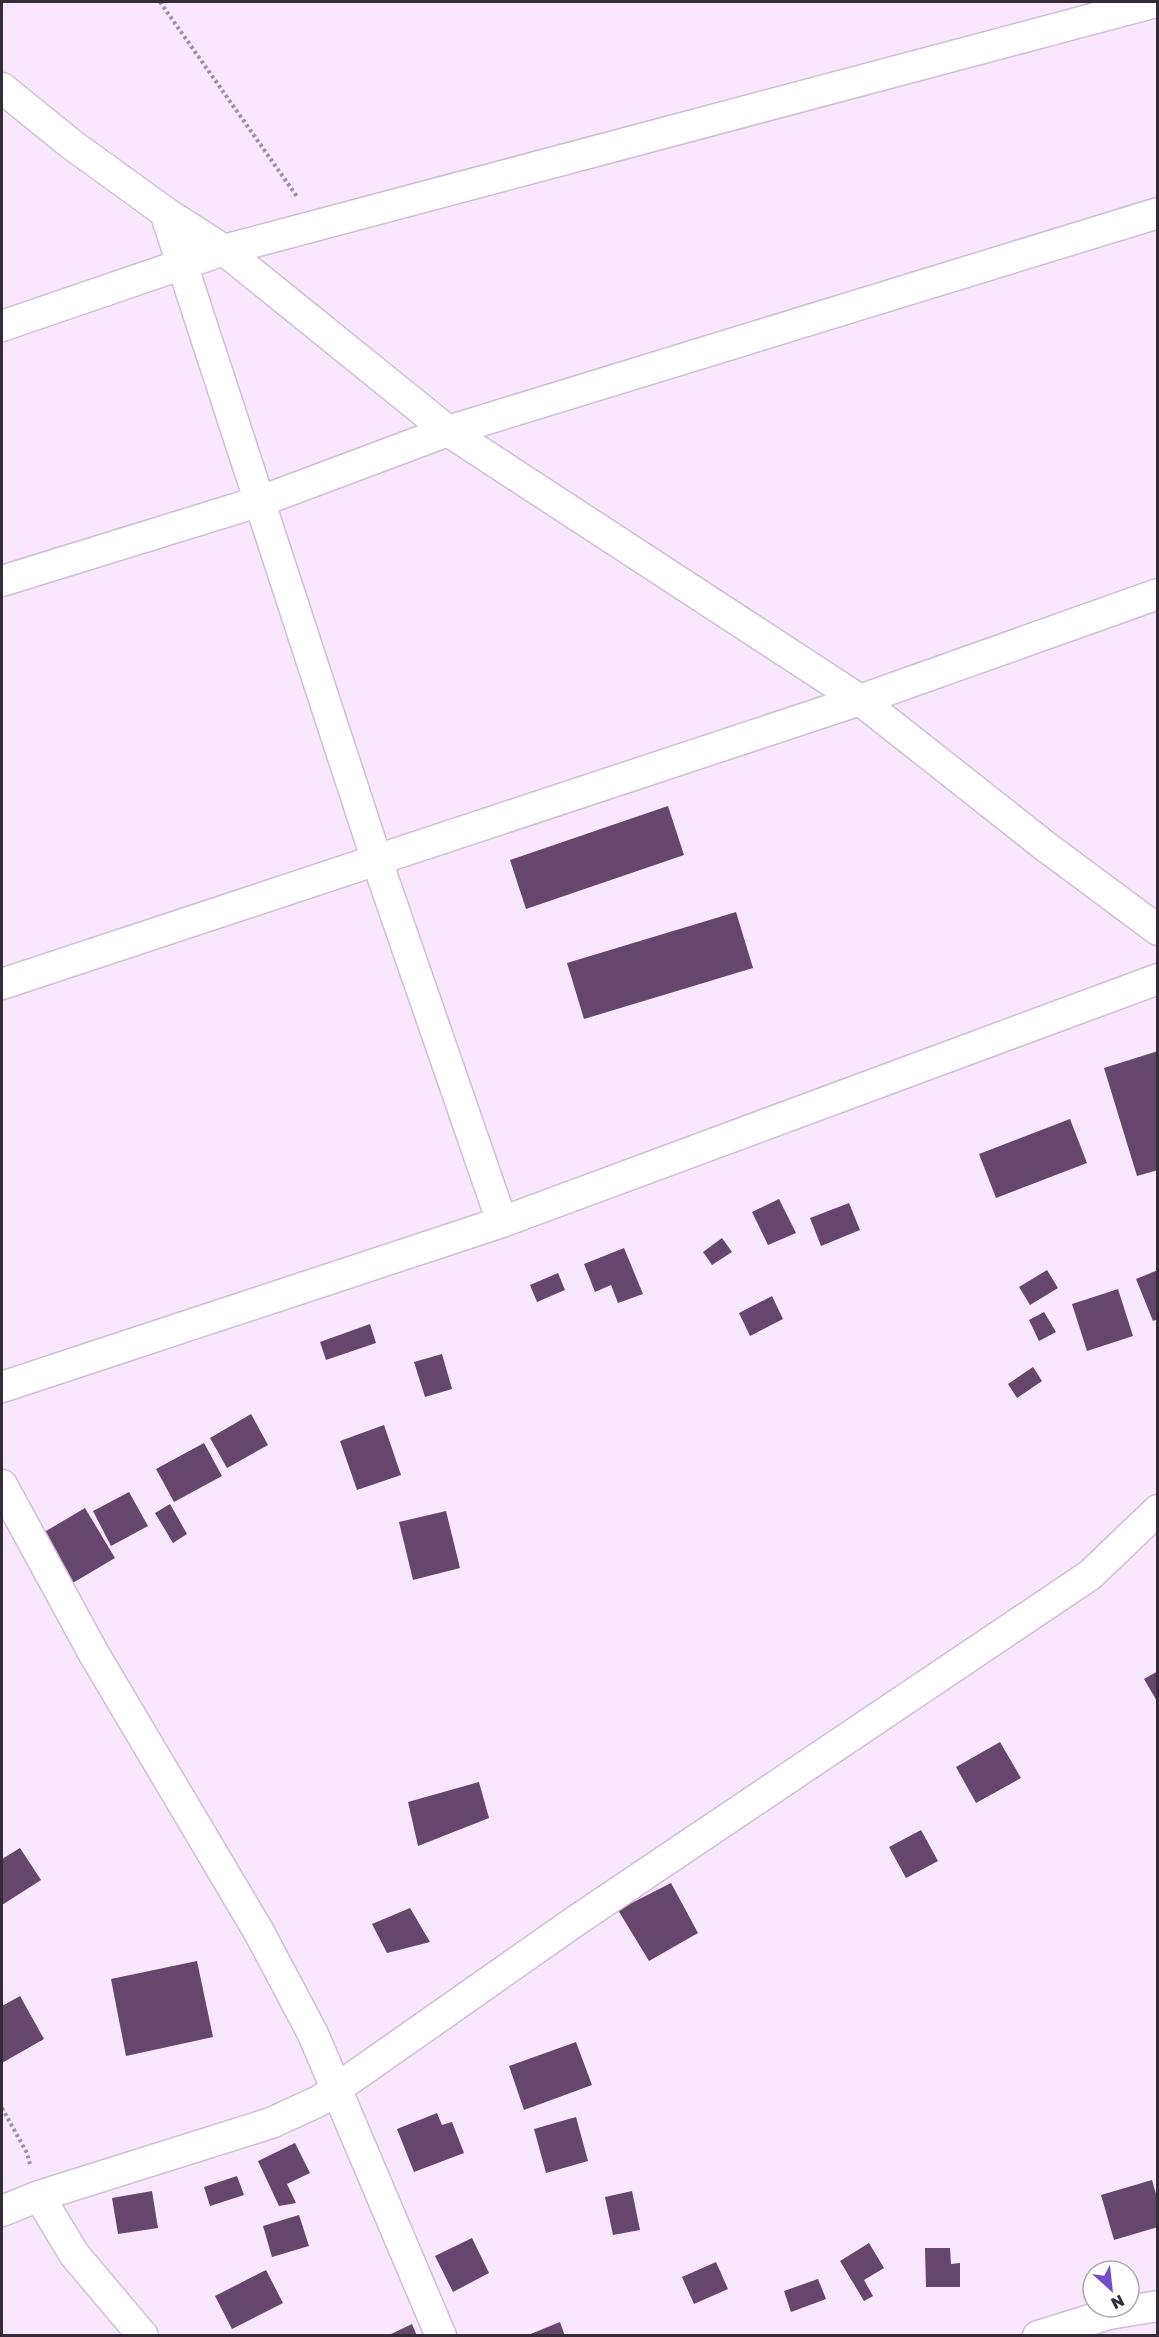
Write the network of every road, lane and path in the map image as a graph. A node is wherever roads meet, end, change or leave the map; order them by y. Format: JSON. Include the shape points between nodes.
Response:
{"nodes":[{"id":1,"x":160,"y":2,"type":"edge"},
{"id":2,"x":1156,"y":2,"type":"edge"},
{"id":3,"x":2,"y":88,"type":"edge"},
{"id":4,"x":165,"y":212,"type":"junction"},
{"id":5,"x":1158,"y":213,"type":"edge"},
{"id":6,"x":317,"y":225,"type":"junction"},
{"id":7,"x":224,"y":250,"type":"junction"},
{"id":8,"x":182,"y":266,"type":"junction"},
{"id":9,"x":2,"y":326,"type":"edge"},
{"id":10,"x":448,"y":431,"type":"junction"},
{"id":11,"x":261,"y":501,"type":"junction"},
{"id":12,"x":2,"y":581,"type":"edge"},
{"id":13,"x":1158,"y":594,"type":"edge"},
{"id":14,"x":860,"y":699,"type":"junction"},
{"id":15,"x":376,"y":858,"type":"junction"},
{"id":16,"x":1158,"y":930,"type":"edge"},
{"id":17,"x":1158,"y":979,"type":"edge"},
{"id":18,"x":2,"y":984,"type":"edge"},
{"id":19,"x":502,"y":1222,"type":"junction"},
{"id":20,"x":2,"y":1387,"type":"edge"},
{"id":21,"x":2,"y":1485,"type":"edge"},
{"id":22,"x":1158,"y":1510,"type":"edge"},
{"id":23,"x":338,"y":2088,"type":"junction"},
{"id":24,"x":2,"y":2108,"type":"edge"},
{"id":25,"x":39,"y":2196,"type":"junction"},
{"id":26,"x":2,"y":2211,"type":"edge"},
{"id":27,"x":1158,"y":2306,"type":"edge"},
{"id":28,"x":143,"y":2336,"type":"edge"},
{"id":29,"x":441,"y":2336,"type":"edge"},
{"id":30,"x":1038,"y":2336,"type":"edge"}],
"edges":[{"from":1,"to":6,"type":"path"},
{"from":2,"to":6,"type":"street"},
{"from":3,"to":4,"type":"street"},
{"from":4,"to":7,"type":"street"},
{"from":4,"to":8,"type":"street"},
{"from":5,"to":10,"type":"street"},
{"from":6,"to":7,"type":"street"},
{"from":7,"to":8,"type":"street"},
{"from":7,"to":10,"type":"street"},
{"from":8,"to":9,"type":"street"},
{"from":8,"to":11,"type":"street"},
{"from":10,"to":11,"type":"street"},
{"from":10,"to":14,"type":"street"},
{"from":11,"to":12,"type":"street"},
{"from":11,"to":15,"type":"street"},
{"from":13,"to":14,"type":"street"},
{"from":14,"to":15,"type":"street"},
{"from":14,"to":16,"type":"street"},
{"from":15,"to":18,"type":"street"},
{"from":15,"to":19,"type":"street"},
{"from":17,"to":19,"type":"street"},
{"from":19,"to":20,"type":"street"},
{"from":21,"to":23,"type":"street","via":[[94,1654],[260,1932]]},
{"from":22,"to":23,"type":"street","via":[[1090,1575],[577,1920]]},
{"from":23,"to":25,"type":"street","via":[[271,2123]]},
{"from":23,"to":29,"type":"street"},
{"from":24,"to":25,"type":"path","via":[[27,2153]]},
{"from":25,"to":26,"type":"street"},
{"from":25,"to":28,"type":"street","via":[[74,2254]]},
{"from":27,"to":30,"type":"street","via":[[1109,2314]]}]}
